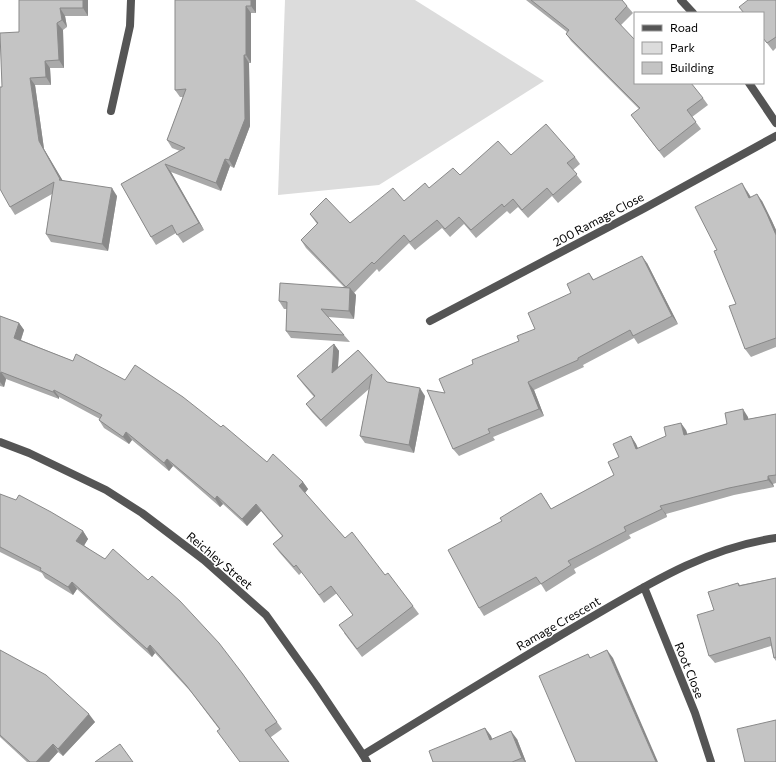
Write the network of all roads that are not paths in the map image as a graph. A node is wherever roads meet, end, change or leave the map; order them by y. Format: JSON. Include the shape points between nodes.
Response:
{"nodes":[{"id":1,"x":131,"y":0,"type":"edge"},
{"id":2,"x":681,"y":0,"type":"edge"},
{"id":3,"x":692,"y":12,"type":"edge"},
{"id":4,"x":750,"y":84,"type":"edge"},
{"id":5,"x":111,"y":111,"type":"dead end"},
{"id":6,"x":776,"y":123,"type":"edge"},
{"id":7,"x":776,"y":136,"type":"edge"},
{"id":8,"x":430,"y":321,"type":"dead end"},
{"id":9,"x":0,"y":442,"type":"edge"},
{"id":10,"x":776,"y":538,"type":"edge"},
{"id":11,"x":644,"y":587,"type":"junction"},
{"id":12,"x":365,"y":758,"type":"edge"},
{"id":13,"x":711,"y":762,"type":"edge"}],
"edges":[{"from":1,"to":5,"type":"street","via":[[130,26]]},
{"from":2,"to":3,"type":"street"},
{"from":4,"to":6,"type":"street"},
{"from":7,"to":8,"type":"street","name":"200 Ramage Close"},
{"from":9,"to":12,"type":"street","name":"Reichley Street","via":[[29,452],[106,490],[142,513],[204,560],[266,615]]},
{"from":10,"to":11,"type":"street","name":"Ramage Crescent","via":[[724,550],[697,560]]},
{"from":11,"to":12,"type":"street","name":"Ramage Crescent","via":[[503,669]]},
{"from":11,"to":13,"type":"street","name":"Root Close","via":[[695,713]]}]}
